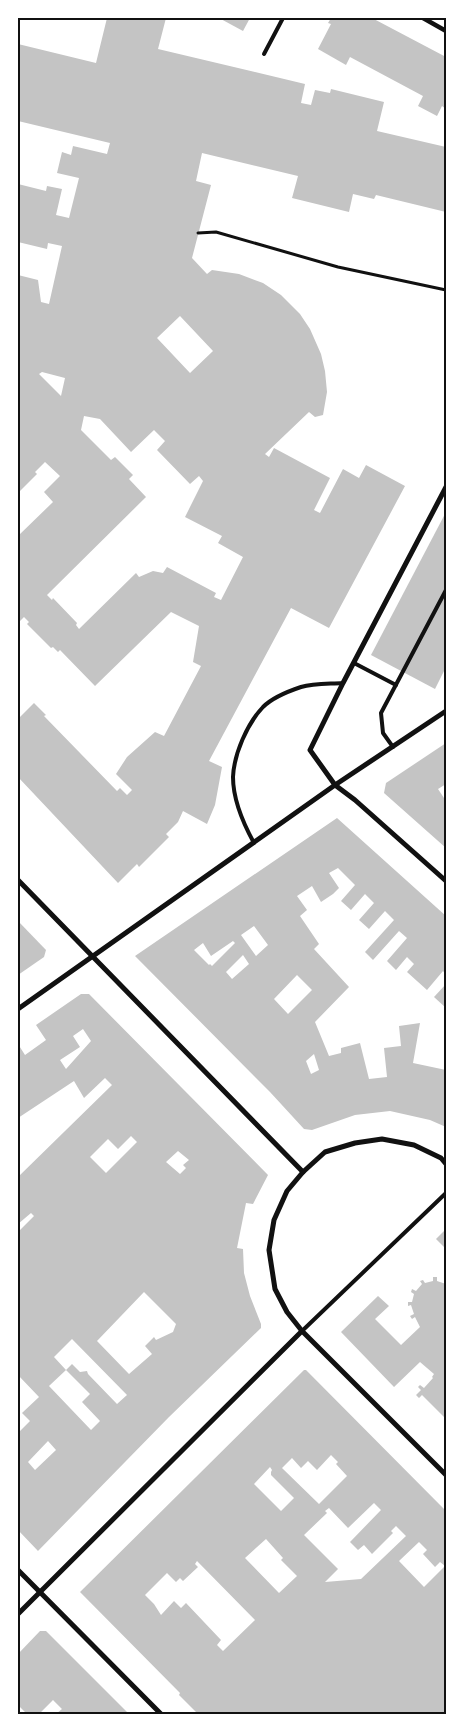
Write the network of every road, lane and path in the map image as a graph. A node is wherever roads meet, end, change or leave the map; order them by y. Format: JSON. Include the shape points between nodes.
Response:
{"nodes":[{"id":1,"x":283,"y":18,"type":"edge"},
{"id":2,"x":423,"y":18,"type":"edge"},
{"id":3,"x":446,"y":30,"type":"edge"},
{"id":4,"x":264,"y":54,"type":"dead end"},
{"id":5,"x":198,"y":233,"type":"dead end"},
{"id":6,"x":446,"y":290,"type":"edge"},
{"id":7,"x":446,"y":487,"type":"edge"},
{"id":8,"x":446,"y":590,"type":"edge"},
{"id":9,"x":354,"y":663,"type":"junction"},
{"id":10,"x":343,"y":683,"type":"junction"},
{"id":11,"x":396,"y":685,"type":"junction"},
{"id":12,"x":446,"y":710,"type":"edge"},
{"id":13,"x":393,"y":747,"type":"junction"},
{"id":14,"x":335,"y":785,"type":"junction"},
{"id":15,"x":254,"y":843,"type":"junction"},
{"id":16,"x":18,"y":880,"type":"edge"},
{"id":17,"x":446,"y":881,"type":"edge"},
{"id":18,"x":92,"y":957,"type":"junction"},
{"id":19,"x":18,"y":1009,"type":"edge"},
{"id":20,"x":446,"y":1164,"type":"edge"},
{"id":21,"x":303,"y":1172,"type":"junction"},
{"id":22,"x":446,"y":1193,"type":"edge"},
{"id":23,"x":302,"y":1331,"type":"junction"},
{"id":24,"x":446,"y":1475,"type":"edge"},
{"id":25,"x":18,"y":1570,"type":"edge"},
{"id":26,"x":39,"y":1593,"type":"junction"},
{"id":27,"x":18,"y":1614,"type":"edge"},
{"id":28,"x":161,"y":1714,"type":"edge"}],
"edges":[{"from":1,"to":4,"type":"lane"},
{"from":2,"to":3,"type":"street"},
{"from":5,"to":6,"type":"path","via":[[216,232],[338,267]]},
{"from":7,"to":9,"type":"street"},
{"from":8,"to":11,"type":"lane"},
{"from":9,"to":10,"type":"street"},
{"from":9,"to":11,"type":"lane"},
{"from":10,"to":14,"type":"street","via":[[310,750]]},
{"from":10,"to":15,"type":"lane","via":[[302,687],[279,697],[264,706],[252,723],[235,760],[233,778],[240,812]]},
{"from":11,"to":13,"type":"lane","via":[[382,713],[383,732]]},
{"from":12,"to":13,"type":"street"},
{"from":13,"to":14,"type":"street"},
{"from":14,"to":15,"type":"street"},
{"from":14,"to":17,"type":"street"},
{"from":15,"to":18,"type":"street"},
{"from":16,"to":18,"type":"street"},
{"from":18,"to":19,"type":"street"},
{"from":18,"to":21,"type":"street"},
{"from":20,"to":21,"type":"street","via":[[414,1144],[382,1139],[326,1152]]},
{"from":21,"to":23,"type":"street","via":[[287,1191],[274,1220],[269,1250],[276,1289],[287,1312]]},
{"from":22,"to":23,"type":"lane"},
{"from":23,"to":24,"type":"street"},
{"from":23,"to":26,"type":"street"},
{"from":25,"to":26,"type":"street"},
{"from":26,"to":27,"type":"street"},
{"from":26,"to":28,"type":"street"}]}
